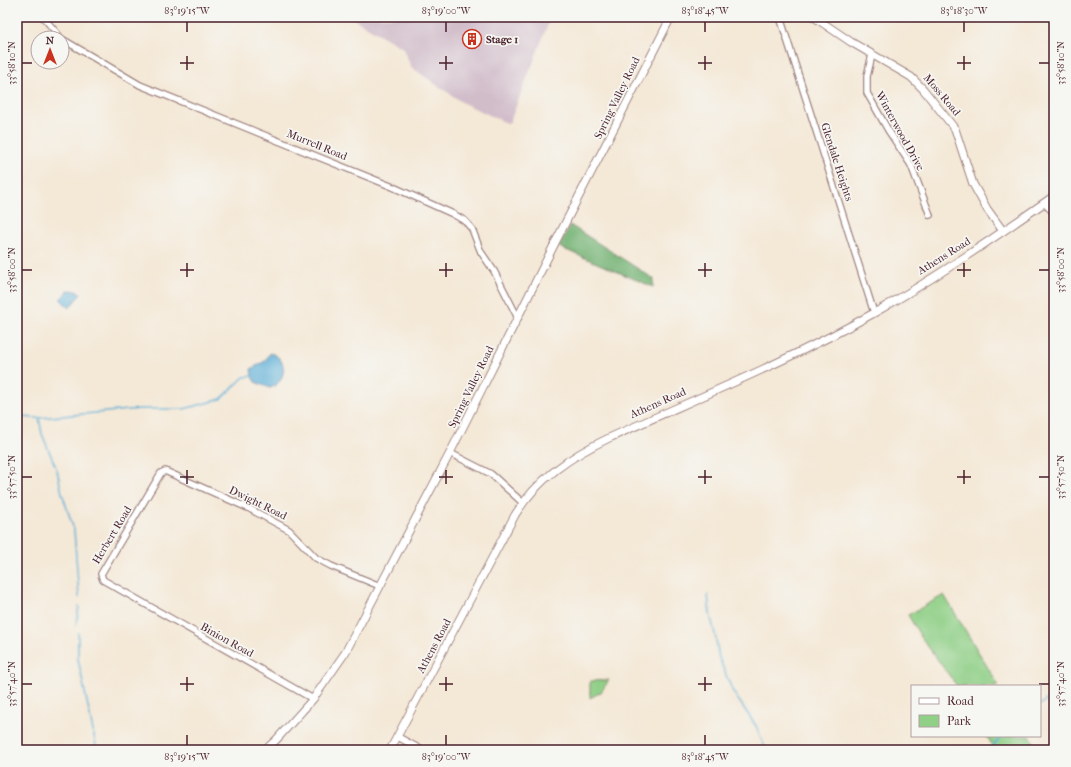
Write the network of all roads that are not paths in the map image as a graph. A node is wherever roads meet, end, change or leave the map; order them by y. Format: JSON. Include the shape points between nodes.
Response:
{"nodes":[{"id":1,"x":43,"y":17,"type":"edge"},
{"id":2,"x":671,"y":17,"type":"edge"},
{"id":3,"x":780,"y":17,"type":"edge"},
{"id":4,"x":814,"y":17,"type":"edge"},
{"id":5,"x":54,"y":30,"type":"edge"},
{"id":6,"x":70,"y":43,"type":"edge"},
{"id":7,"x":872,"y":55,"type":"junction"},
{"id":8,"x":1054,"y":196,"type":"edge"},
{"id":9,"x":1044,"y":203,"type":"junction"},
{"id":10,"x":1054,"y":213,"type":"edge"},
{"id":11,"x":930,"y":215,"type":"dead end"},
{"id":12,"x":1002,"y":231,"type":"junction"},
{"id":13,"x":874,"y":313,"type":"junction"},
{"id":14,"x":518,"y":318,"type":"junction"},
{"id":15,"x":450,"y":453,"type":"junction"},
{"id":16,"x":149,"y":493,"type":"joint"},
{"id":17,"x":523,"y":503,"type":"junction"},
{"id":18,"x":380,"y":586,"type":"junction"},
{"id":19,"x":131,"y":598,"type":"joint"},
{"id":20,"x":312,"y":699,"type":"junction"},
{"id":21,"x":398,"y":737,"type":"junction"},
{"id":22,"x":265,"y":750,"type":"edge"},
{"id":23,"x":390,"y":750,"type":"edge"},
{"id":24,"x":422,"y":750,"type":"edge"}],
"edges":[{"from":1,"to":5,"type":"street","name":"Murrell Road"},
{"from":2,"to":14,"type":"street","name":"Spring Valley Road"},
{"from":3,"to":13,"type":"street","name":"Glendale Heights"},
{"from":4,"to":7,"type":"street","name":"Moss Road"},
{"from":6,"to":14,"type":"street","name":"Murrell Road","via":[[140,85],[393,187],[465,221],[472,229],[481,252],[494,271]]},
{"from":7,"to":11,"type":"street","name":"Winterwood Drive","via":[[867,76],[867,93],[884,125],[911,165]]},
{"from":7,"to":12,"type":"street","name":"Moss Road","via":[[911,77],[955,129],[973,184]]},
{"from":8,"to":9,"type":"street","name":"Athens Road"},
{"from":9,"to":10,"type":"street"},
{"from":9,"to":12,"type":"street","name":"Athens Road"},
{"from":12,"to":13,"type":"street","name":"Athens Road"},
{"from":13,"to":17,"type":"street","name":"Athens Road","via":[[808,347],[582,451],[544,480]]},
{"from":14,"to":15,"type":"street","name":"Spring Valley Road"},
{"from":15,"to":17,"type":"street","via":[[491,474]]},
{"from":15,"to":18,"type":"street","name":"Spring Valley Road"},
{"from":16,"to":18,"type":"street","name":"Dwight Road","via":[[161,473],[165,471],[248,508],[289,530],[316,558]]},
{"from":16,"to":19,"type":"street","name":"Herbert Road","via":[[101,574],[105,582]]},
{"from":17,"to":21,"type":"street","name":"Athens Road"},
{"from":18,"to":20,"type":"street","name":"Spring Valley Road","via":[[345,653]]},
{"from":19,"to":20,"type":"street","name":"Binion Road"},
{"from":20,"to":22,"type":"street","name":"Spring Valley Road"},
{"from":21,"to":23,"type":"street","name":"Athens Road"},
{"from":21,"to":24,"type":"street"}]}
